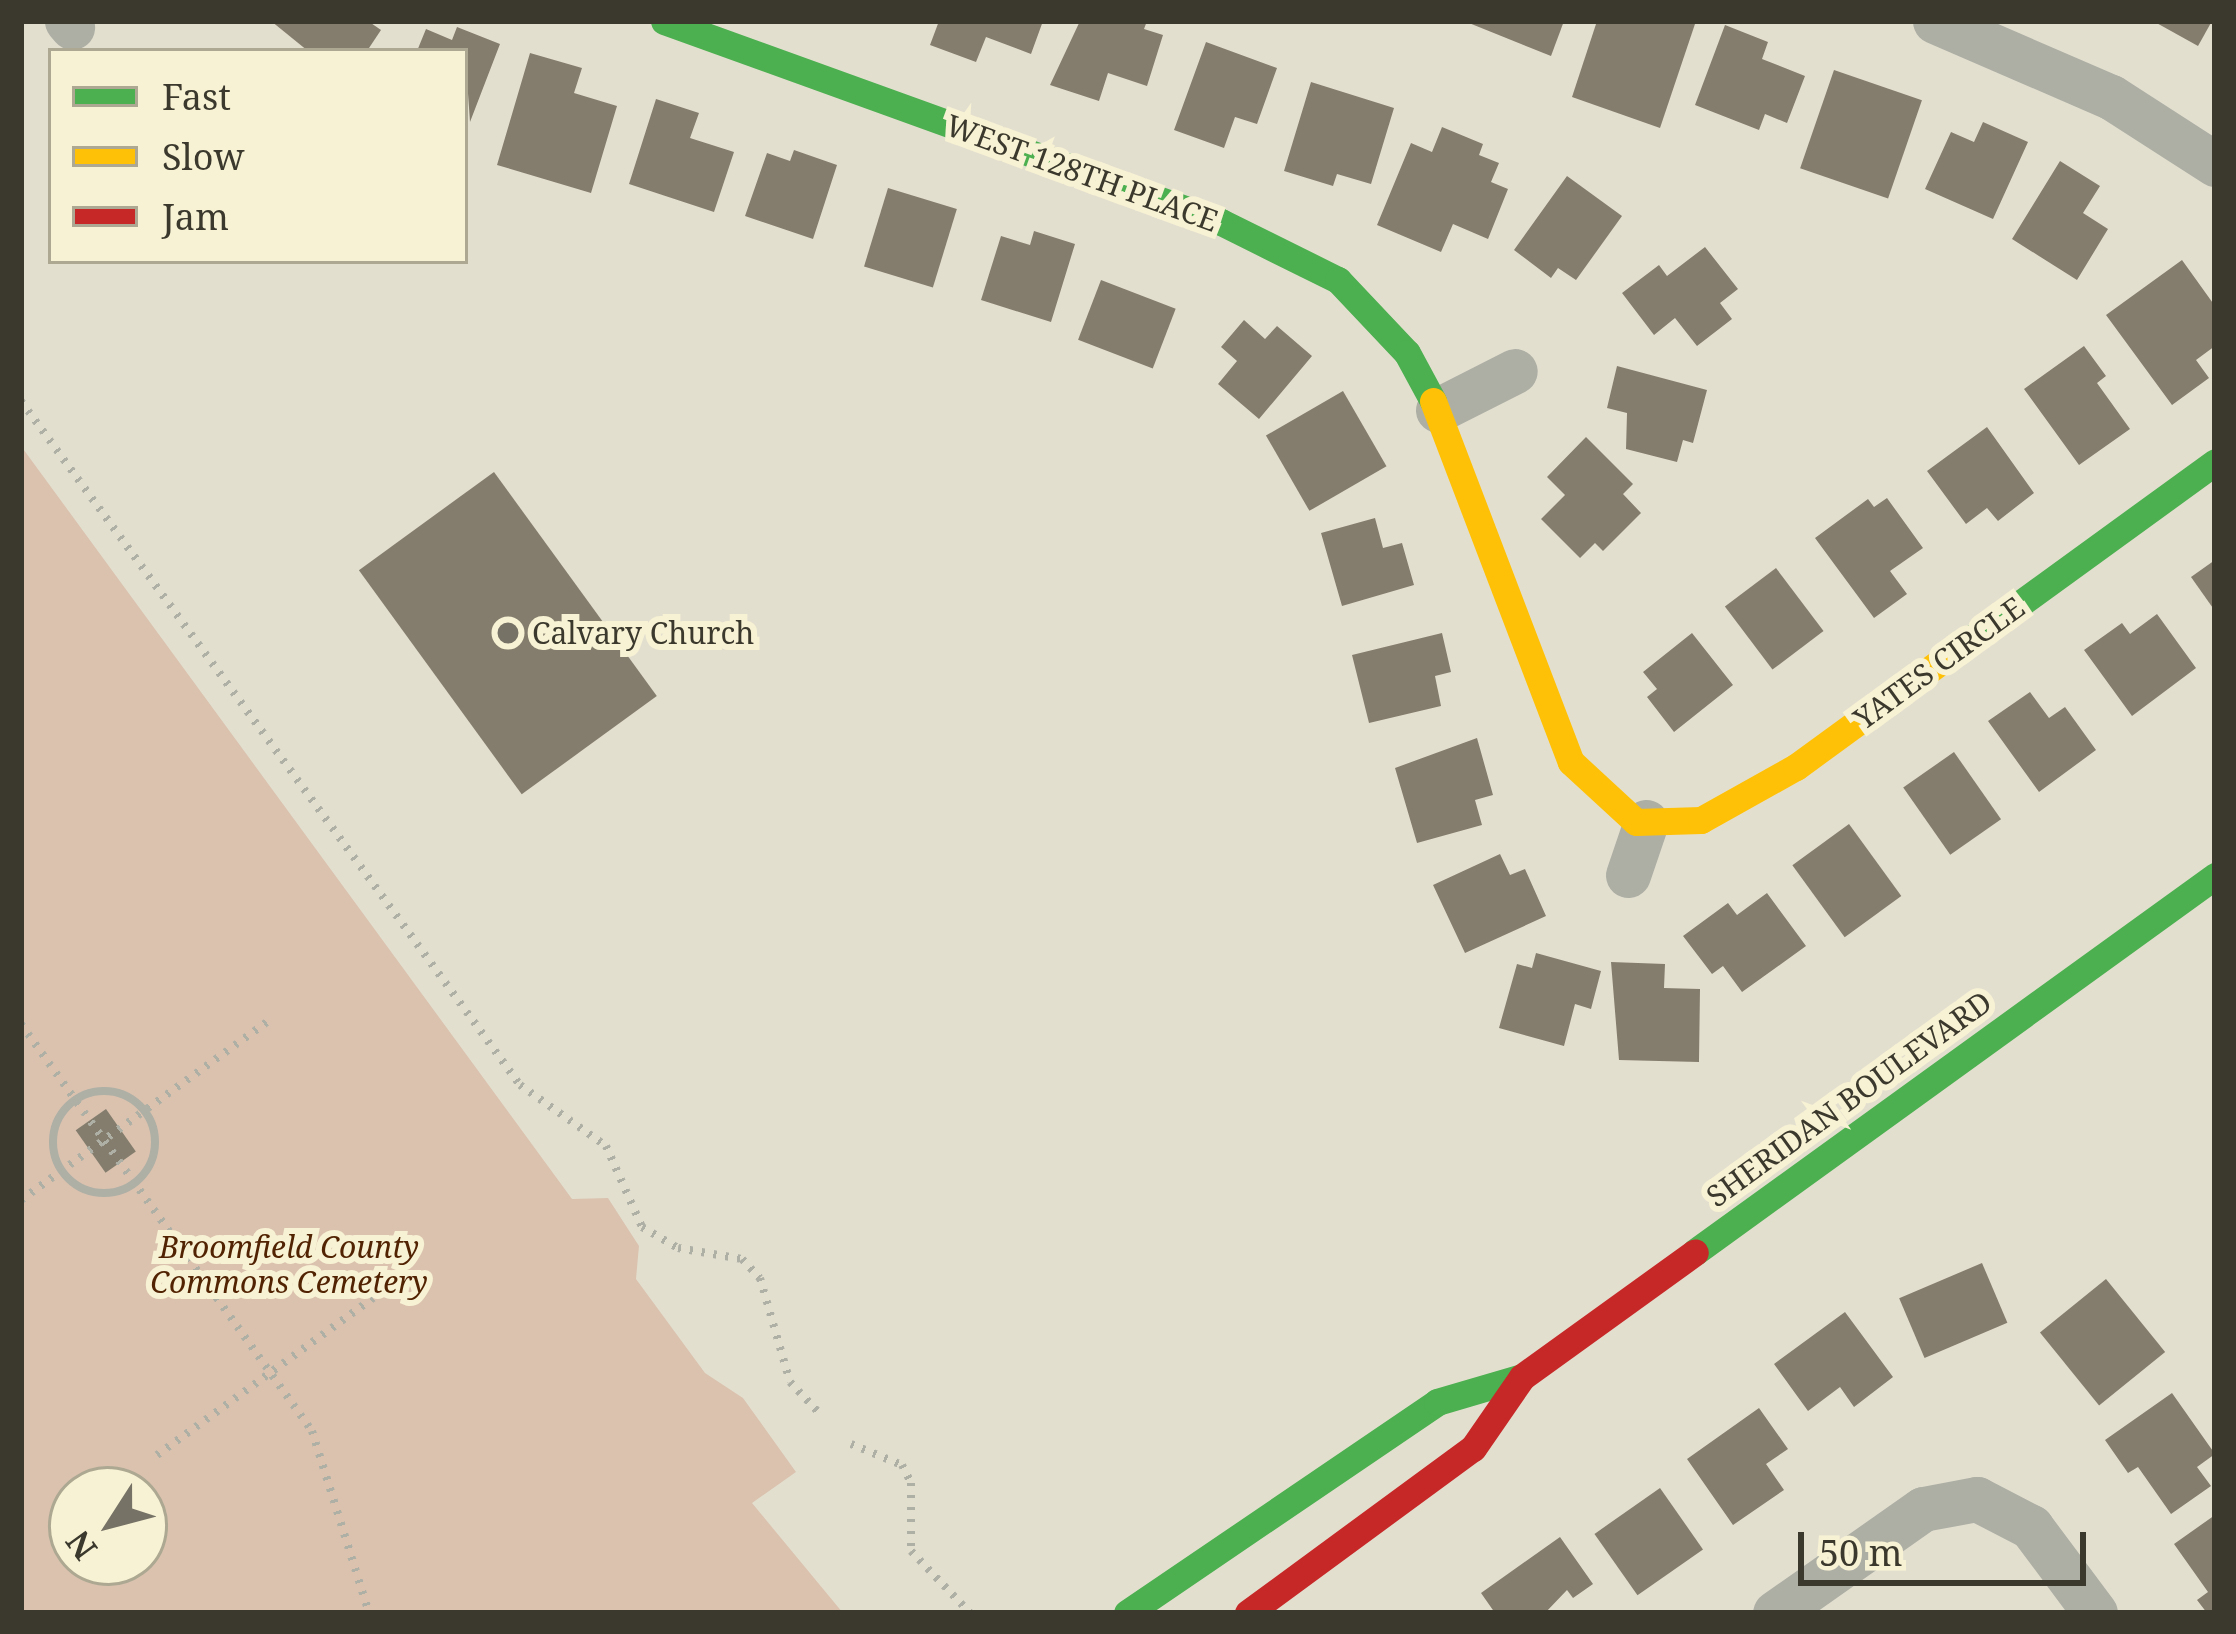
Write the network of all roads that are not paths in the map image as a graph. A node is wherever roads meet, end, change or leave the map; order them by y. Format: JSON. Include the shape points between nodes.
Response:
{"nodes":[{"id":1,"x":664,"y":21,"type":"edge"},
{"id":2,"x":1935,"y":21,"type":"edge"},
{"id":3,"x":2215,"y":164,"type":"edge"},
{"id":4,"x":1515,"y":371,"type":"dead end"},
{"id":5,"x":1438,"y":410,"type":"junction"},
{"id":6,"x":2215,"y":462,"type":"edge"},
{"id":7,"x":1646,"y":822,"type":"junction"},
{"id":8,"x":1628,"y":875,"type":"dead end"},
{"id":9,"x":2215,"y":876,"type":"edge"},
{"id":10,"x":1522,"y":1377,"type":"junction"},
{"id":11,"x":1127,"y":1613,"type":"edge"},
{"id":12,"x":1247,"y":1613,"type":"edge"},
{"id":13,"x":1774,"y":1613,"type":"edge"},
{"id":14,"x":2095,"y":1613,"type":"edge"}],
"edges":[{"from":1,"to":5,"type":"street","name":"WEST 128TH PLACE","via":[[1291,253],[1371,310]]},
{"from":2,"to":3,"type":"street","via":[[2111,97]]},
{"from":4,"to":5,"type":"street"},
{"from":5,"to":7,"type":"street","name":"WEST 128TH PLACE","via":[[1554,730],[1585,782]]},
{"from":6,"to":7,"type":"street","name":"YATES CIRCLE","via":[[1796,767],[1700,820]]},
{"from":7,"to":8,"type":"street"},
{"from":9,"to":10,"type":"street","name":"SHERIDAN BOULEVARD"},
{"from":10,"to":11,"type":"street","name":"SHERIDAN BOULEVARD","via":[[1437,1402]]},
{"from":10,"to":12,"type":"street","name":"SHERIDAN BOULEVARD","via":[[1473,1448]]},
{"from":13,"to":14,"type":"street","via":[[1923,1509],[1977,1499],[2031,1528]]}]}
